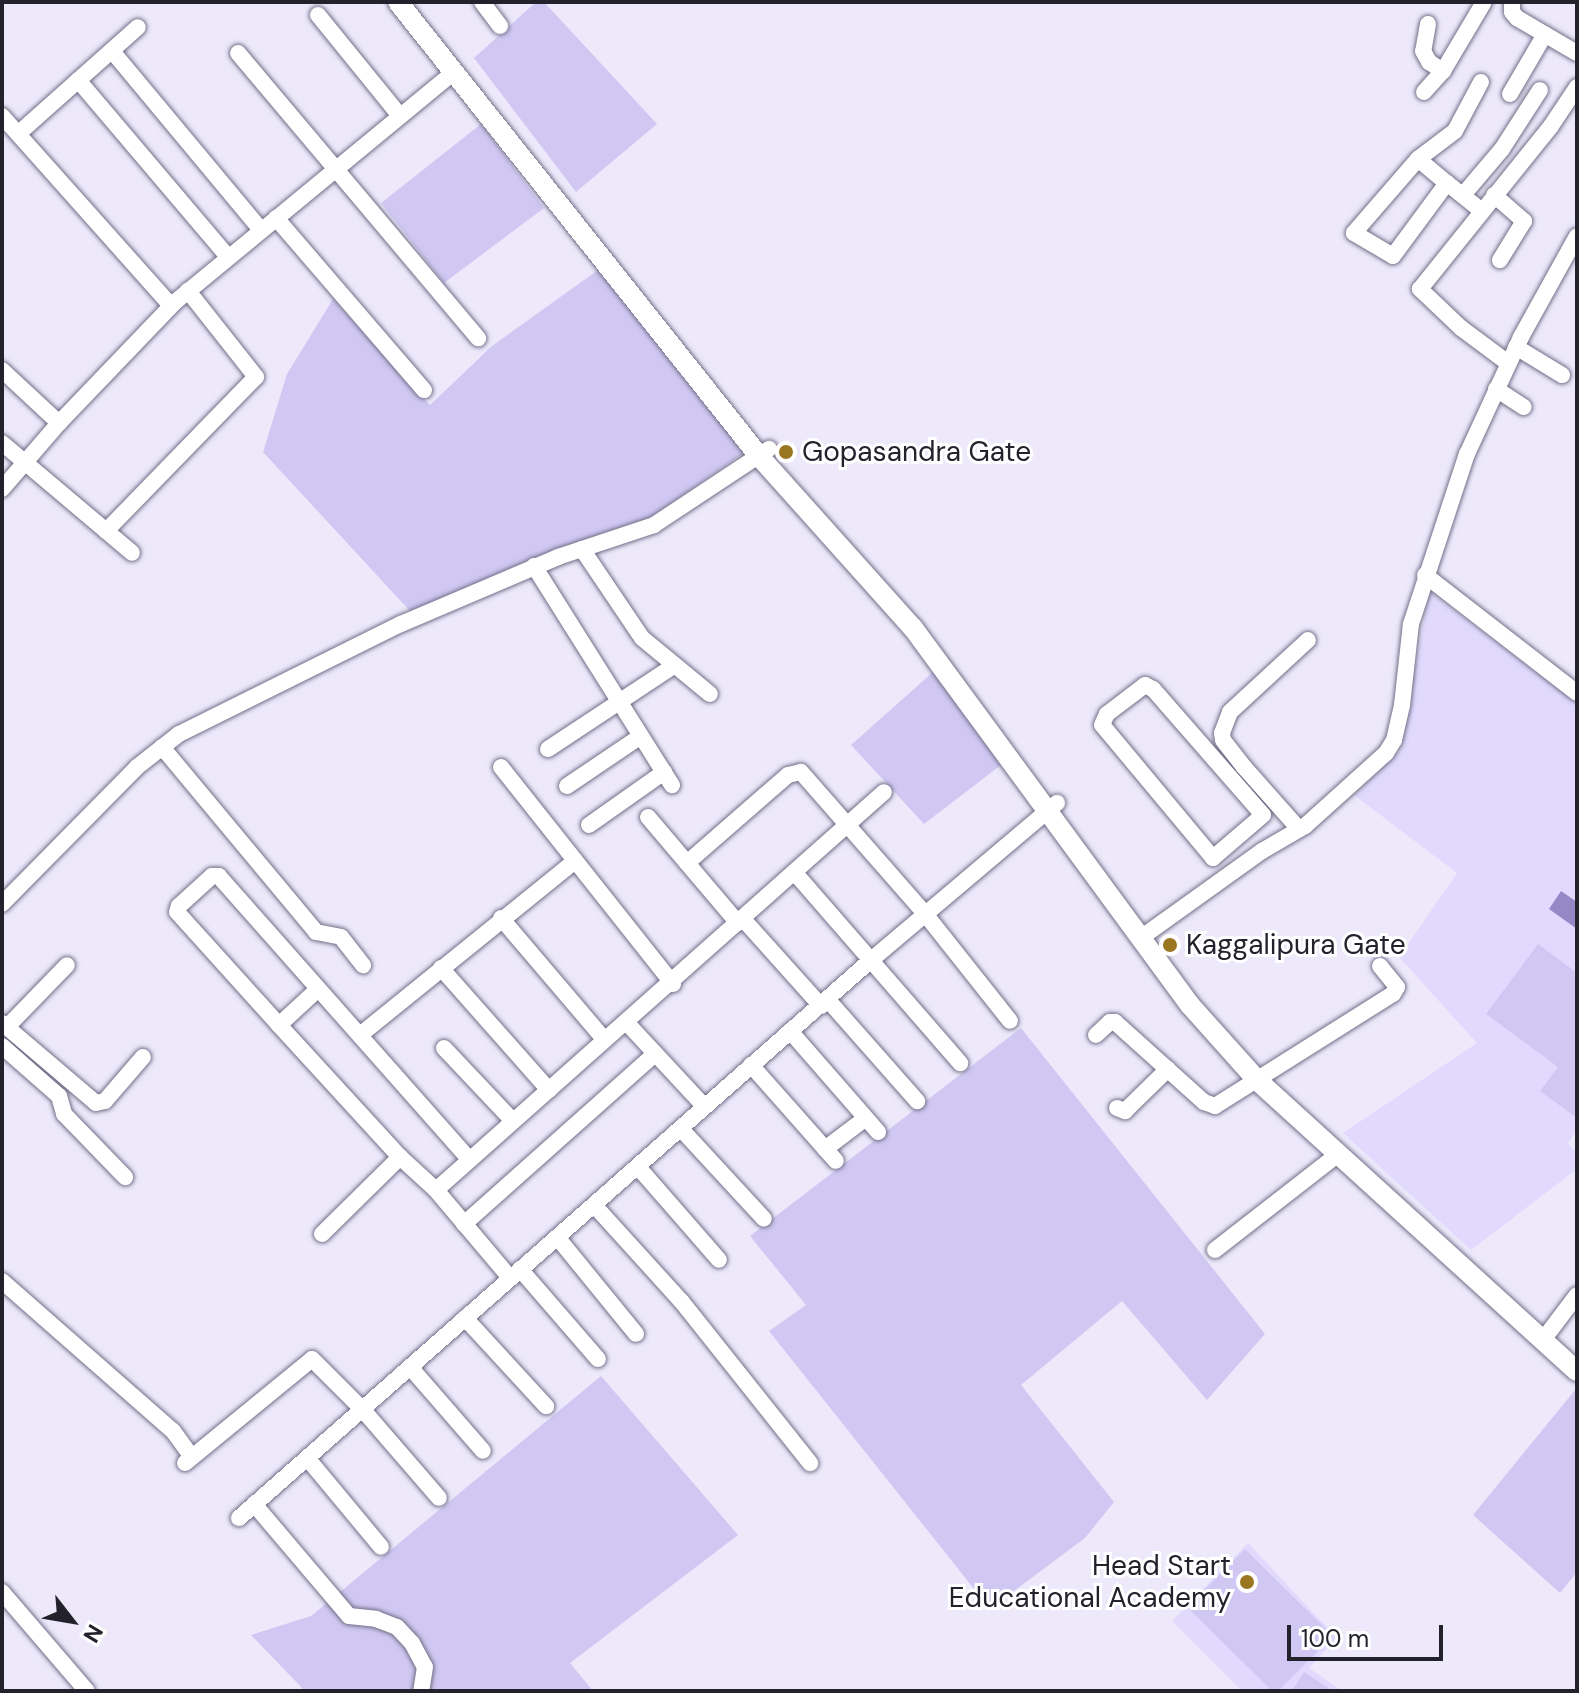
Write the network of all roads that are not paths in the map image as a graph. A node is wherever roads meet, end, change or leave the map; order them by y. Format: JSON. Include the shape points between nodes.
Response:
{"nodes":[{"id":1,"x":398,"y":2,"type":"edge"},
{"id":2,"x":414,"y":2,"type":"edge"},
{"id":3,"x":482,"y":2,"type":"edge"},
{"id":4,"x":1512,"y":2,"type":"edge"},
{"id":5,"x":1481,"y":3,"type":"edge"},
{"id":6,"x":318,"y":15,"type":"dead end"},
{"id":7,"x":1428,"y":24,"type":"dead end"},
{"id":8,"x":500,"y":26,"type":"dead end"},
{"id":9,"x":138,"y":27,"type":"dead end"},
{"id":10,"x":1545,"y":34,"type":"junction"},
{"id":11,"x":112,"y":51,"type":"junction"},
{"id":12,"x":238,"y":53,"type":"dead end"},
{"id":13,"x":1577,"y":53,"type":"edge"},
{"id":14,"x":1443,"y":71,"type":"junction"},
{"id":15,"x":454,"y":72,"type":"junction"},
{"id":16,"x":78,"y":80,"type":"junction"},
{"id":17,"x":1481,"y":82,"type":"dead end"},
{"id":18,"x":1577,"y":87,"type":"edge"},
{"id":19,"x":1540,"y":90,"type":"dead end"},
{"id":20,"x":1424,"y":92,"type":"dead end"},
{"id":21,"x":1510,"y":94,"type":"dead end"},
{"id":22,"x":2,"y":116,"type":"edge"},
{"id":23,"x":400,"y":116,"type":"junction"},
{"id":24,"x":19,"y":133,"type":"junction"},
{"id":25,"x":1418,"y":159,"type":"junction"},
{"id":26,"x":334,"y":170,"type":"junction"},
{"id":27,"x":1447,"y":183,"type":"junction"},
{"id":28,"x":1463,"y":195,"type":"junction"},
{"id":29,"x":1494,"y":195,"type":"junction"},
{"id":30,"x":1482,"y":211,"type":"junction"},
{"id":31,"x":276,"y":218,"type":"junction"},
{"id":32,"x":261,"y":230,"type":"junction"},
{"id":33,"x":1577,"y":236,"type":"edge"},
{"id":34,"x":228,"y":257,"type":"junction"},
{"id":35,"x":1500,"y":260,"type":"dead end"},
{"id":36,"x":188,"y":291,"type":"junction"},
{"id":37,"x":171,"y":306,"type":"junction"},
{"id":38,"x":478,"y":338,"type":"dead end"},
{"id":39,"x":1512,"y":355,"type":"junction"},
{"id":40,"x":2,"y":370,"type":"edge"},
{"id":41,"x":1562,"y":375,"type":"dead end"},
{"id":42,"x":1496,"y":389,"type":"junction"},
{"id":43,"x":424,"y":390,"type":"dead end"},
{"id":44,"x":1524,"y":407,"type":"dead end"},
{"id":45,"x":59,"y":423,"type":"junction"},
{"id":46,"x":2,"y":443,"type":"edge"},
{"id":47,"x":764,"y":452,"type":"junction"},
{"id":48,"x":25,"y":464,"type":"junction"},
{"id":49,"x":2,"y":489,"type":"edge"},
{"id":50,"x":106,"y":531,"type":"junction"},
{"id":51,"x":582,"y":549,"type":"junction"},
{"id":52,"x":132,"y":553,"type":"dead end"},
{"id":53,"x":534,"y":566,"type":"junction"},
{"id":54,"x":1425,"y":575,"type":"junction"},
{"id":55,"x":1308,"y":640,"type":"dead end"},
{"id":56,"x":675,"y":665,"type":"junction"},
{"id":57,"x":1577,"y":693,"type":"edge"},
{"id":58,"x":710,"y":694,"type":"dead end"},
{"id":59,"x":619,"y":701,"type":"junction"},
{"id":60,"x":641,"y":736,"type":"junction"},
{"id":61,"x":162,"y":747,"type":"junction"},
{"id":62,"x":548,"y":749,"type":"dead end"},
{"id":63,"x":501,"y":767,"type":"dead end"},
{"id":64,"x":567,"y":786,"type":"dead end"},
{"id":65,"x":884,"y":792,"type":"dead end"},
{"id":66,"x":1053,"y":807,"type":"junction"},
{"id":67,"x":648,"y":817,"type":"dead end"},
{"id":68,"x":849,"y":824,"type":"junction"},
{"id":69,"x":589,"y":825,"type":"dead end"},
{"id":70,"x":1299,"y":829,"type":"junction"},
{"id":71,"x":1237,"y":840,"type":"junction"},
{"id":72,"x":1253,"y":858,"type":"junction"},
{"id":73,"x":575,"y":861,"type":"junction"},
{"id":74,"x":687,"y":863,"type":"junction"},
{"id":75,"x":795,"y":873,"type":"junction"},
{"id":76,"x":2,"y":904,"type":"edge"},
{"id":77,"x":926,"y":915,"type":"junction"},
{"id":78,"x":501,"y":918,"type":"junction"},
{"id":79,"x":740,"y":921,"type":"junction"},
{"id":80,"x":1146,"y":934,"type":"junction"},
{"id":81,"x":870,"y":961,"type":"junction"},
{"id":82,"x":67,"y":965,"type":"dead end"},
{"id":83,"x":363,"y":965,"type":"dead end"},
{"id":84,"x":1380,"y":966,"type":"dead end"},
{"id":85,"x":441,"y":968,"type":"junction"},
{"id":86,"x":673,"y":984,"type":"junction"},
{"id":87,"x":318,"y":989,"type":"junction"},
{"id":88,"x":824,"y":1003,"type":"junction"},
{"id":89,"x":1010,"y":1021,"type":"dead end"},
{"id":90,"x":626,"y":1022,"type":"junction"},
{"id":91,"x":4,"y":1025,"type":"edge"},
{"id":92,"x":279,"y":1025,"type":"junction"},
{"id":93,"x":790,"y":1031,"type":"junction"},
{"id":94,"x":360,"y":1035,"type":"junction"},
{"id":95,"x":1096,"y":1035,"type":"dead end"},
{"id":96,"x":604,"y":1039,"type":"junction"},
{"id":97,"x":2,"y":1046,"type":"edge"},
{"id":98,"x":444,"y":1048,"type":"dead end"},
{"id":99,"x":655,"y":1054,"type":"junction"},
{"id":100,"x":143,"y":1057,"type":"dead end"},
{"id":101,"x":960,"y":1063,"type":"dead end"},
{"id":102,"x":751,"y":1065,"type":"junction"},
{"id":103,"x":1168,"y":1069,"type":"junction"},
{"id":104,"x":1264,"y":1078,"type":"junction"},
{"id":105,"x":549,"y":1090,"type":"junction"},
{"id":106,"x":917,"y":1101,"type":"dead end"},
{"id":107,"x":704,"y":1106,"type":"junction"},
{"id":108,"x":1117,"y":1108,"type":"dead end"},
{"id":109,"x":866,"y":1118,"type":"junction"},
{"id":110,"x":513,"y":1121,"type":"junction"},
{"id":111,"x":681,"y":1129,"type":"junction"},
{"id":112,"x":878,"y":1132,"type":"dead end"},
{"id":113,"x":1337,"y":1155,"type":"junction"},
{"id":114,"x":400,"y":1157,"type":"junction"},
{"id":115,"x":469,"y":1159,"type":"junction"},
{"id":116,"x":638,"y":1167,"type":"junction"},
{"id":117,"x":125,"y":1177,"type":"dead end"},
{"id":118,"x":436,"y":1190,"type":"junction"},
{"id":119,"x":594,"y":1205,"type":"junction"},
{"id":120,"x":764,"y":1219,"type":"dead end"},
{"id":121,"x":464,"y":1224,"type":"junction"},
{"id":122,"x":322,"y":1234,"type":"dead end"},
{"id":123,"x":557,"y":1237,"type":"junction"},
{"id":124,"x":1215,"y":1250,"type":"dead end"},
{"id":125,"x":719,"y":1260,"type":"dead end"},
{"id":126,"x":515,"y":1274,"type":"junction"},
{"id":127,"x":2,"y":1281,"type":"edge"},
{"id":128,"x":1577,"y":1295,"type":"edge"},
{"id":129,"x":465,"y":1318,"type":"junction"},
{"id":130,"x":1549,"y":1332,"type":"junction"},
{"id":131,"x":636,"y":1334,"type":"dead end"},
{"id":132,"x":1577,"y":1357,"type":"edge"},
{"id":133,"x":598,"y":1359,"type":"dead end"},
{"id":134,"x":410,"y":1367,"type":"junction"},
{"id":135,"x":1577,"y":1371,"type":"edge"},
{"id":136,"x":546,"y":1406,"type":"dead end"},
{"id":137,"x":363,"y":1410,"type":"junction"},
{"id":138,"x":483,"y":1451,"type":"dead end"},
{"id":139,"x":308,"y":1459,"type":"junction"},
{"id":140,"x":810,"y":1463,"type":"dead end"},
{"id":141,"x":439,"y":1498,"type":"dead end"},
{"id":142,"x":254,"y":1504,"type":"junction"},
{"id":143,"x":239,"y":1518,"type":"dead end"},
{"id":144,"x":381,"y":1547,"type":"dead end"},
{"id":145,"x":2,"y":1592,"type":"edge"},
{"id":146,"x":87,"y":1691,"type":"edge"},
{"id":147,"x":421,"y":1691,"type":"edge"}],
"edges":[{"from":1,"to":15,"type":"main road"},
{"from":2,"to":47,"type":"main road"},
{"from":3,"to":8,"type":"street"},
{"from":4,"to":10,"type":"street","via":[[1517,18]]},
{"from":5,"to":14,"type":"street"},
{"from":6,"to":23,"type":"street"},
{"from":7,"to":14,"type":"street","via":[[1423,51]]},
{"from":9,"to":11,"type":"street"},
{"from":10,"to":13,"type":"street"},
{"from":10,"to":21,"type":"street"},
{"from":11,"to":16,"type":"street"},
{"from":11,"to":32,"type":"street"},
{"from":12,"to":26,"type":"street"},
{"from":14,"to":20,"type":"street"},
{"from":15,"to":23,"type":"street"},
{"from":15,"to":47,"type":"main road"},
{"from":16,"to":24,"type":"street"},
{"from":16,"to":34,"type":"street"},
{"from":17,"to":25,"type":"street","via":[[1455,131]]},
{"from":18,"to":29,"type":"street"},
{"from":19,"to":28,"type":"street","via":[[1502,149]]},
{"from":22,"to":24,"type":"street"},
{"from":23,"to":26,"type":"street"},
{"from":24,"to":37,"type":"street"},
{"from":25,"to":27,"type":"street"},
{"from":25,"to":27,"type":"street","via":[[1354,233],[1393,256]]},
{"from":26,"to":31,"type":"street"},
{"from":26,"to":38,"type":"street"},
{"from":27,"to":28,"type":"street"},
{"from":28,"to":30,"type":"street"},
{"from":29,"to":30,"type":"street"},
{"from":29,"to":35,"type":"street","via":[[1524,221]]},
{"from":30,"to":39,"type":"street","via":[[1420,289],[1461,328]]},
{"from":31,"to":32,"type":"street"},
{"from":31,"to":43,"type":"street"},
{"from":32,"to":34,"type":"street"},
{"from":33,"to":39,"type":"street"},
{"from":34,"to":36,"type":"street"},
{"from":36,"to":37,"type":"street"},
{"from":36,"to":50,"type":"street","via":[[256,377]]},
{"from":37,"to":45,"type":"street"},
{"from":39,"to":41,"type":"street"},
{"from":39,"to":42,"type":"street"},
{"from":40,"to":45,"type":"street"},
{"from":42,"to":44,"type":"street"},
{"from":42,"to":54,"type":"street"},
{"from":45,"to":48,"type":"street"},
{"from":46,"to":48,"type":"street"},
{"from":47,"to":51,"type":"street","via":[[654,525]]},
{"from":47,"to":66,"type":"main road","via":[[921,622]]},
{"from":48,"to":49,"type":"street"},
{"from":48,"to":50,"type":"street"},
{"from":50,"to":52,"type":"street"},
{"from":51,"to":53,"type":"street"},
{"from":51,"to":56,"type":"street","via":[[642,638]]},
{"from":53,"to":59,"type":"street"},
{"from":53,"to":61,"type":"street","via":[[201,721]]},
{"from":54,"to":57,"type":"street"},
{"from":54,"to":70,"type":"street","via":[[1411,624],[1394,740],[1377,765]]},
{"from":55,"to":70,"type":"street","via":[[1230,712],[1222,733],[1244,767]]},
{"from":56,"to":58,"type":"street"},
{"from":56,"to":59,"type":"street"},
{"from":59,"to":60,"type":"street"},
{"from":59,"to":62,"type":"street"},
{"from":60,"to":64,"type":"street"},
{"from":60,"to":69,"type":"street","via":[[668,779]]},
{"from":61,"to":76,"type":"street"},
{"from":61,"to":83,"type":"street","via":[[316,932],[341,937]]},
{"from":63,"to":73,"type":"street"},
{"from":65,"to":68,"type":"street"},
{"from":66,"to":77,"type":"street"},
{"from":66,"to":80,"type":"main road"},
{"from":67,"to":74,"type":"street"},
{"from":68,"to":74,"type":"street","via":[[801,772],[788,775]]},
{"from":68,"to":75,"type":"street"},
{"from":68,"to":77,"type":"street"},
{"from":70,"to":72,"type":"street"},
{"from":71,"to":71,"type":"street","via":[[1213,858],[1209,855],[1102,725],[1107,714],[1145,685],[1153,689],[1262,811]]},
{"from":71,"to":72,"type":"street"},
{"from":72,"to":80,"type":"street"},
{"from":73,"to":78,"type":"street"},
{"from":73,"to":86,"type":"street"},
{"from":74,"to":79,"type":"street"},
{"from":75,"to":79,"type":"street"},
{"from":75,"to":81,"type":"street"},
{"from":77,"to":81,"type":"street"},
{"from":77,"to":89,"type":"street"},
{"from":78,"to":85,"type":"street"},
{"from":78,"to":96,"type":"street"},
{"from":79,"to":86,"type":"street"},
{"from":79,"to":88,"type":"street"},
{"from":80,"to":104,"type":"main road"},
{"from":81,"to":88,"type":"street"},
{"from":81,"to":101,"type":"street"},
{"from":82,"to":91,"type":"street"},
{"from":84,"to":104,"type":"street","via":[[1397,990]]},
{"from":85,"to":94,"type":"street"},
{"from":85,"to":105,"type":"street"},
{"from":86,"to":90,"type":"street"},
{"from":87,"to":92,"type":"street"},
{"from":87,"to":92,"type":"street","via":[[219,876],[212,876],[179,906],[177,912]]},
{"from":87,"to":94,"type":"street"},
{"from":88,"to":93,"type":"street"},
{"from":88,"to":106,"type":"street"},
{"from":90,"to":96,"type":"street"},
{"from":90,"to":99,"type":"street"},
{"from":91,"to":100,"type":"street","via":[[96,1103],[105,1101]]},
{"from":92,"to":114,"type":"street"},
{"from":93,"to":102,"type":"street"},
{"from":93,"to":109,"type":"street"},
{"from":94,"to":115,"type":"street"},
{"from":95,"to":103,"type":"street","via":[[1115,1022]]},
{"from":96,"to":105,"type":"street"},
{"from":97,"to":117,"type":"street","via":[[59,1096],[64,1114]]},
{"from":98,"to":110,"type":"street"},
{"from":99,"to":107,"type":"street"},
{"from":99,"to":121,"type":"street"},
{"from":102,"to":107,"type":"street"},
{"from":102,"to":109,"type":"street","via":[[830,1155]]},
{"from":103,"to":104,"type":"street","via":[[1215,1106]]},
{"from":103,"to":108,"type":"street","via":[[1125,1111]]},
{"from":104,"to":113,"type":"main road"},
{"from":104,"to":130,"type":"main road"},
{"from":105,"to":110,"type":"street"},
{"from":107,"to":111,"type":"street"},
{"from":109,"to":112,"type":"street"},
{"from":110,"to":115,"type":"street"},
{"from":111,"to":116,"type":"street"},
{"from":111,"to":120,"type":"street"},
{"from":113,"to":124,"type":"street"},
{"from":113,"to":135,"type":"main road"},
{"from":114,"to":118,"type":"street"},
{"from":114,"to":122,"type":"street"},
{"from":115,"to":118,"type":"street"},
{"from":116,"to":119,"type":"street"},
{"from":116,"to":125,"type":"street"},
{"from":118,"to":121,"type":"street"},
{"from":119,"to":123,"type":"street"},
{"from":119,"to":140,"type":"street","via":[[682,1302]]},
{"from":121,"to":126,"type":"street"},
{"from":123,"to":126,"type":"street"},
{"from":123,"to":131,"type":"street"},
{"from":126,"to":129,"type":"street"},
{"from":126,"to":133,"type":"street"},
{"from":127,"to":137,"type":"street","via":[[173,1431],[188,1460],[308,1360],[316,1360]]},
{"from":128,"to":130,"type":"street"},
{"from":129,"to":134,"type":"street"},
{"from":129,"to":136,"type":"street"},
{"from":130,"to":132,"type":"main road"},
{"from":134,"to":137,"type":"street"},
{"from":134,"to":138,"type":"street"},
{"from":137,"to":139,"type":"street"},
{"from":137,"to":141,"type":"street"},
{"from":139,"to":142,"type":"street"},
{"from":139,"to":144,"type":"street"},
{"from":142,"to":143,"type":"street"},
{"from":142,"to":147,"type":"street","via":[[349,1616],[397,1627],[425,1667]]},
{"from":145,"to":146,"type":"street"}]}
